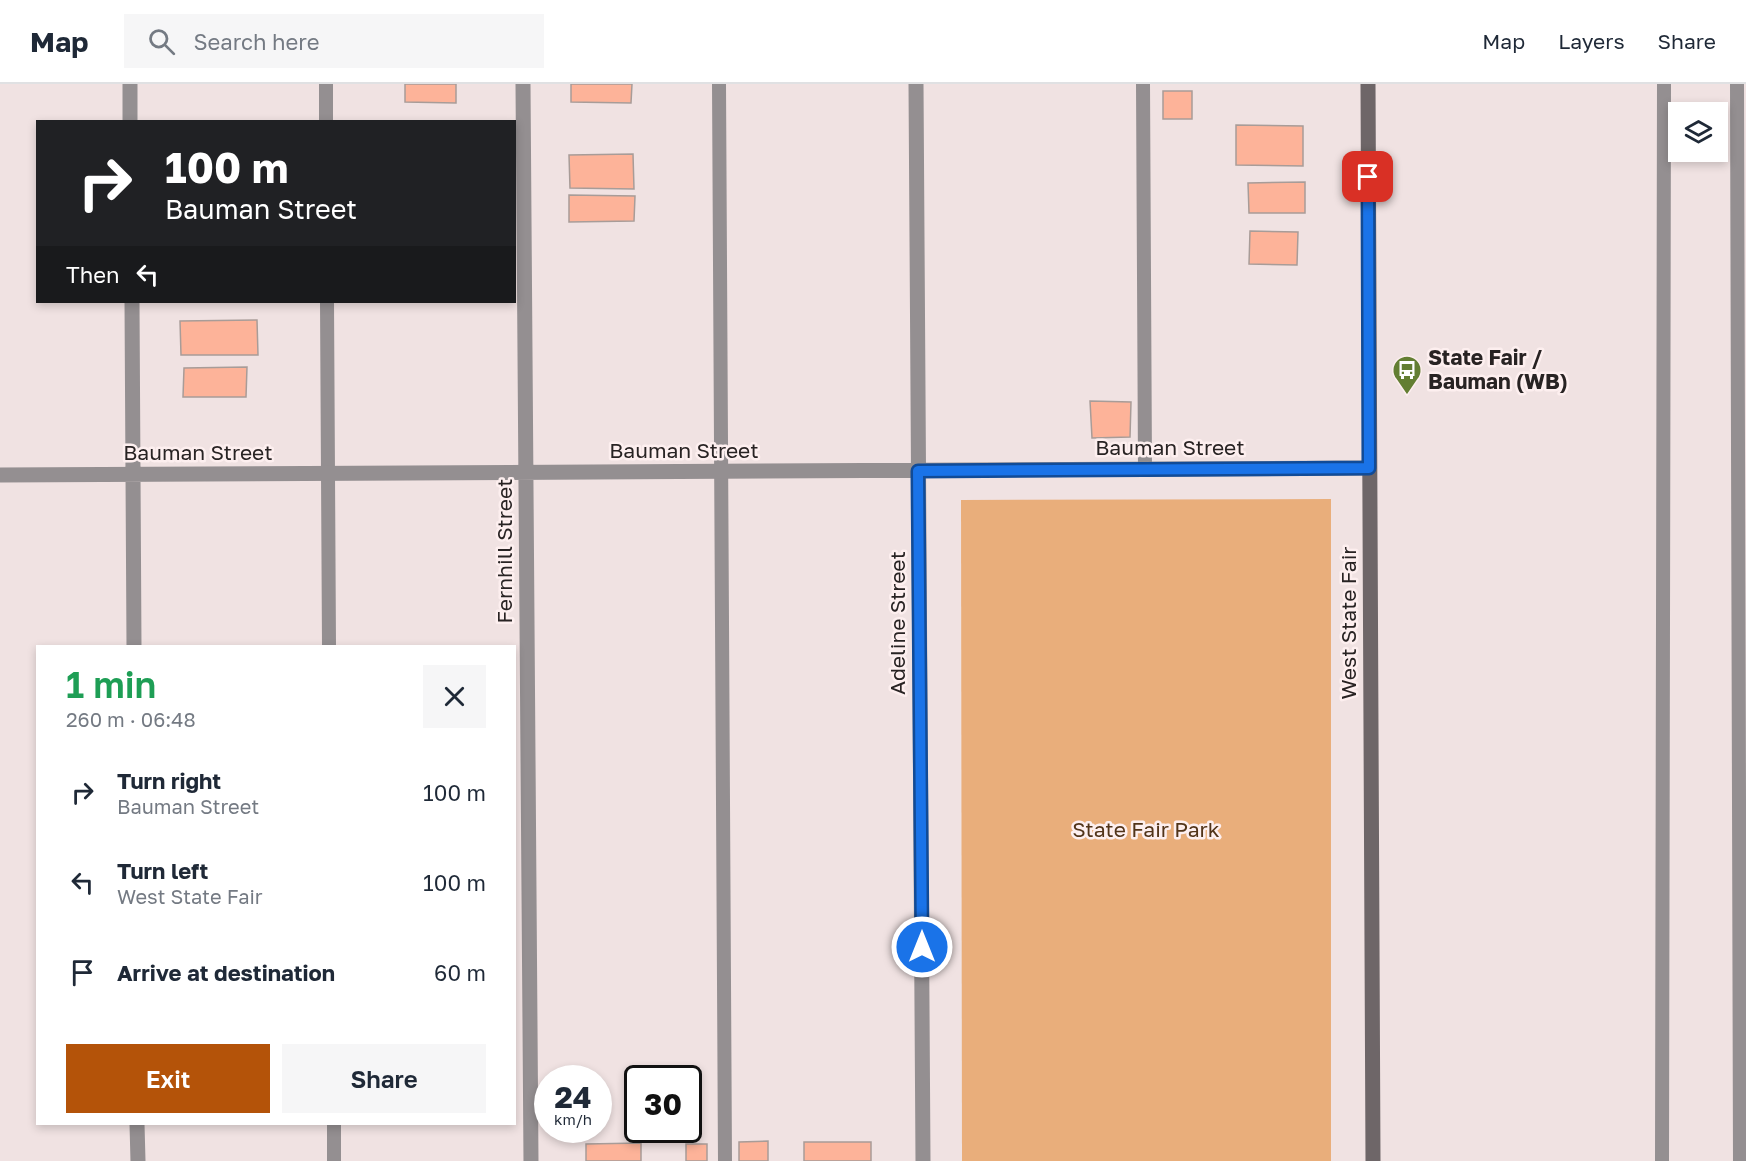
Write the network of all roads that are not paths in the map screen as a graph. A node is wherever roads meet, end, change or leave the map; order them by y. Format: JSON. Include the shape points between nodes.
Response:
{"nodes":[{"id":1,"x":130,"y":84,"type":"edge"},
{"id":2,"x":326,"y":84,"type":"edge"},
{"id":3,"x":523,"y":84,"type":"edge"},
{"id":4,"x":719,"y":84,"type":"edge"},
{"id":5,"x":916,"y":84,"type":"edge"},
{"id":6,"x":1143,"y":84,"type":"edge"},
{"id":7,"x":1368,"y":84,"type":"edge"},
{"id":8,"x":1664,"y":84,"type":"edge"},
{"id":9,"x":1737,"y":84,"type":"edge"},
{"id":10,"x":130,"y":120,"type":"edge"},
{"id":11,"x":326,"y":120,"type":"edge"},
{"id":12,"x":132,"y":303,"type":"edge"},
{"id":13,"x":327,"y":303,"type":"edge"},
{"id":14,"x":1369,"y":468,"type":"junction"},
{"id":15,"x":1145,"y":469,"type":"junction"},
{"id":16,"x":918,"y":471,"type":"junction"},
{"id":17,"x":526,"y":472,"type":"junction"},
{"id":18,"x":721,"y":472,"type":"junction"},
{"id":19,"x":327,"y":474,"type":"junction"},
{"id":20,"x":0,"y":475,"type":"edge"},
{"id":21,"x":133,"y":475,"type":"junction"},
{"id":22,"x":134,"y":645,"type":"edge"},
{"id":23,"x":329,"y":645,"type":"edge"},
{"id":24,"x":137,"y":1125,"type":"edge"},
{"id":25,"x":334,"y":1125,"type":"edge"},
{"id":26,"x":138,"y":1161,"type":"edge"},
{"id":27,"x":334,"y":1161,"type":"edge"},
{"id":28,"x":531,"y":1161,"type":"edge"},
{"id":29,"x":725,"y":1161,"type":"edge"},
{"id":30,"x":923,"y":1161,"type":"edge"},
{"id":31,"x":1373,"y":1161,"type":"edge"},
{"id":32,"x":1662,"y":1161,"type":"edge"},
{"id":33,"x":1740,"y":1161,"type":"edge"}],
"edges":[{"from":1,"to":10,"type":"street"},
{"from":2,"to":11,"type":"lane"},
{"from":3,"to":17,"type":"street","name":"Fernhill Street"},
{"from":4,"to":18,"type":"lane"},
{"from":5,"to":16,"type":"street","name":"Adeline Street"},
{"from":6,"to":15,"type":"lane"},
{"from":7,"to":14,"type":"street","name":"West State Fair"},
{"from":8,"to":32,"type":"lane"},
{"from":9,"to":33,"type":"lane"},
{"from":12,"to":21,"type":"street"},
{"from":13,"to":19,"type":"lane"},
{"from":14,"to":15,"type":"street","name":"Bauman Street"},
{"from":14,"to":31,"type":"street","name":"West State Fair"},
{"from":15,"to":16,"type":"street","name":"Bauman Street"},
{"from":16,"to":18,"type":"street","name":"Bauman Street"},
{"from":16,"to":30,"type":"street","name":"Adeline Street"},
{"from":17,"to":18,"type":"street","name":"Bauman Street"},
{"from":17,"to":19,"type":"street","name":"Bauman Street"},
{"from":17,"to":28,"type":"street","name":"Fernhill Street"},
{"from":18,"to":29,"type":"lane"},
{"from":19,"to":21,"type":"street","name":"Bauman Street"},
{"from":19,"to":23,"type":"lane"},
{"from":20,"to":21,"type":"street","name":"Bauman Street"},
{"from":21,"to":22,"type":"street"},
{"from":24,"to":26,"type":"street"},
{"from":25,"to":27,"type":"lane"}]}
